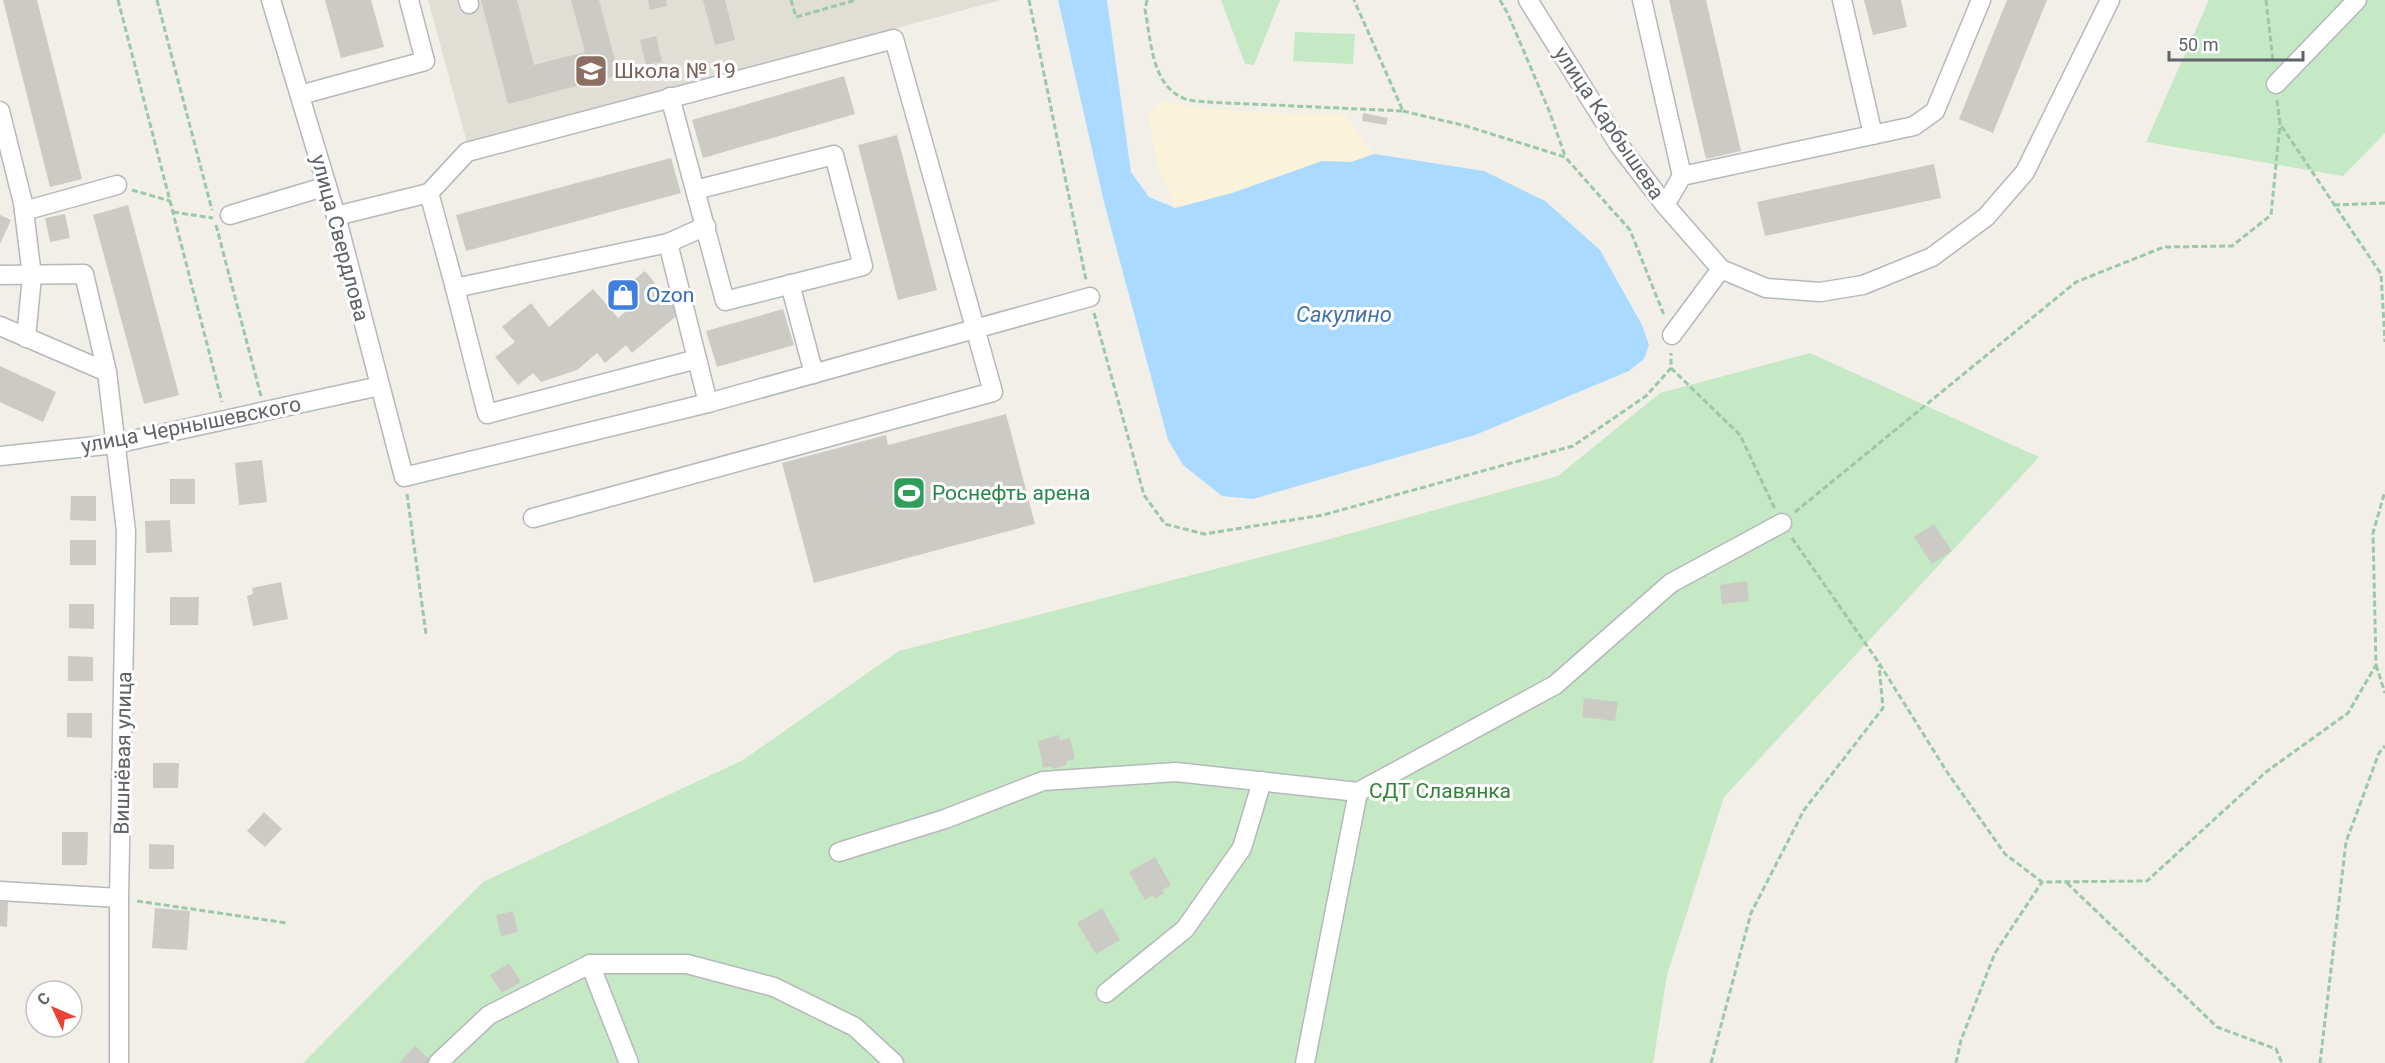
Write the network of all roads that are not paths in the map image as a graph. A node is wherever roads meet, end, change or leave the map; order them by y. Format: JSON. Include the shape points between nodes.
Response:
{"nodes":[{"id":1,"x":272,"y":0,"type":"edge"},
{"id":2,"x":409,"y":0,"type":"edge"},
{"id":3,"x":1528,"y":0,"type":"edge"},
{"id":4,"x":1642,"y":0,"type":"edge"},
{"id":5,"x":1842,"y":0,"type":"edge"},
{"id":6,"x":1980,"y":0,"type":"edge"},
{"id":7,"x":2110,"y":0,"type":"edge"},
{"id":8,"x":2357,"y":0,"type":"edge"},
{"id":9,"x":2276,"y":84,"type":"road end"},
{"id":10,"x":300,"y":95,"type":"junction"},
{"id":11,"x":670,"y":97,"type":"junction"},
{"id":12,"x":0,"y":111,"type":"edge"},
{"id":13,"x":1873,"y":135,"type":"junction"},
{"id":14,"x":1682,"y":176,"type":"junction"},
{"id":15,"x":117,"y":185,"type":"road end"},
{"id":16,"x":327,"y":186,"type":"junction"},
{"id":17,"x":695,"y":190,"type":"junction"},
{"id":18,"x":429,"y":193,"type":"junction"},
{"id":19,"x":1665,"y":205,"type":"junction"},
{"id":20,"x":24,"y":211,"type":"junction"},
{"id":21,"x":222,"y":216,"type":"road end"},
{"id":22,"x":336,"y":216,"type":"junction"},
{"id":23,"x":706,"y":226,"type":"junction"},
{"id":24,"x":668,"y":243,"type":"junction"},
{"id":25,"x":1721,"y":269,"type":"junction"},
{"id":26,"x":0,"y":275,"type":"edge"},
{"id":27,"x":32,"y":276,"type":"junction"},
{"id":28,"x":790,"y":284,"type":"junction"},
{"id":29,"x":455,"y":288,"type":"junction"},
{"id":30,"x":1090,"y":297,"type":"road end"},
{"id":31,"x":0,"y":326,"type":"edge"},
{"id":32,"x":977,"y":330,"type":"junction"},
{"id":33,"x":1672,"y":334,"type":"road end"},
{"id":34,"x":26,"y":338,"type":"junction"},
{"id":35,"x":697,"y":358,"type":"junction"},
{"id":36,"x":107,"y":372,"type":"junction"},
{"id":37,"x":814,"y":374,"type":"junction"},
{"id":38,"x":380,"y":386,"type":"junction"},
{"id":39,"x":708,"y":403,"type":"junction"},
{"id":40,"x":115,"y":444,"type":"junction"},
{"id":41,"x":0,"y":456,"type":"edge"},
{"id":42,"x":533,"y":518,"type":"dead end"},
{"id":43,"x":1782,"y":523,"type":"road end"},
{"id":44,"x":1262,"y":781,"type":"junction"},
{"id":45,"x":1358,"y":792,"type":"junction"},
{"id":46,"x":839,"y":852,"type":"dead end"},
{"id":47,"x":0,"y":891,"type":"edge"},
{"id":48,"x":119,"y":898,"type":"junction"},
{"id":49,"x":590,"y":964,"type":"junction"},
{"id":50,"x":1106,"y":993,"type":"dead end"},
{"id":51,"x":119,"y":1063,"type":"edge"},
{"id":52,"x":438,"y":1063,"type":"edge"},
{"id":53,"x":629,"y":1063,"type":"edge"},
{"id":54,"x":894,"y":1063,"type":"edge"},
{"id":55,"x":1305,"y":1063,"type":"edge"}],
"edges":[{"from":1,"to":10,"type":"street","name":"улица Свердлова"},
{"from":2,"to":10,"type":"street","via":[[425,61]]},
{"from":3,"to":19,"type":"street","name":"улица Карбышева","via":[[1619,145]]},
{"from":4,"to":14,"type":"street"},
{"from":5,"to":13,"type":"street"},
{"from":6,"to":13,"type":"street","via":[[1935,111],[1914,126]]},
{"from":7,"to":25,"type":"street","name":"улица Карбышева","via":[[2025,172],[1986,217],[1932,257],[1863,285],[1820,292],[1766,288]]},
{"from":8,"to":9,"type":"street"},
{"from":10,"to":16,"type":"street","name":"улица Свердлова"},
{"from":11,"to":17,"type":"street"},
{"from":11,"to":18,"type":"street","via":[[467,152]]},
{"from":11,"to":32,"type":"street","via":[[894,39]]},
{"from":12,"to":20,"type":"street"},
{"from":13,"to":14,"type":"street"},
{"from":14,"to":19,"type":"street"},
{"from":15,"to":20,"type":"street"},
{"from":16,"to":21,"type":"street"},
{"from":16,"to":22,"type":"street","name":"улица Свердлова"},
{"from":17,"to":23,"type":"street"},
{"from":17,"to":28,"type":"street","via":[[834,154],[863,266]]},
{"from":18,"to":22,"type":"street"},
{"from":18,"to":29,"type":"street"},
{"from":19,"to":25,"type":"street","name":"улица Карбышева"},
{"from":20,"to":27,"type":"street"},
{"from":22,"to":38,"type":"street","name":"улица Свердлова"},
{"from":23,"to":24,"type":"street"},
{"from":23,"to":28,"type":"street","via":[[725,301]]},
{"from":24,"to":29,"type":"street"},
{"from":24,"to":35,"type":"street"},
{"from":25,"to":33,"type":"street"},
{"from":26,"to":27,"type":"street"},
{"from":27,"to":34,"type":"street"},
{"from":27,"to":36,"type":"street","name":"Вишнёвая улица","via":[[84,274]]},
{"from":28,"to":37,"type":"street"},
{"from":29,"to":35,"type":"street","via":[[487,414]]},
{"from":30,"to":32,"type":"street"},
{"from":31,"to":34,"type":"street"},
{"from":32,"to":37,"type":"street"},
{"from":32,"to":42,"type":"street","via":[[993,392]]},
{"from":34,"to":36,"type":"street"},
{"from":35,"to":39,"type":"street"},
{"from":36,"to":40,"type":"street","name":"Вишнёвая улица"},
{"from":37,"to":39,"type":"street"},
{"from":38,"to":39,"type":"street","name":"улица Свердлова","via":[[404,477]]},
{"from":38,"to":40,"type":"street","name":"улица Чернышевского"},
{"from":40,"to":41,"type":"street","name":"улица Чернышевского"},
{"from":40,"to":48,"type":"street","name":"Вишнёвая улица","via":[[126,531]]},
{"from":43,"to":45,"type":"street","via":[[1671,584],[1555,685]]},
{"from":44,"to":45,"type":"street"},
{"from":44,"to":46,"type":"street","via":[[1176,772],[1043,781],[945,819]]},
{"from":44,"to":50,"type":"street","via":[[1242,848],[1185,929]]},
{"from":45,"to":55,"type":"street"},
{"from":47,"to":48,"type":"street"},
{"from":48,"to":51,"type":"street","name":"Вишнёвая улица"},
{"from":49,"to":52,"type":"street","via":[[489,1015]]},
{"from":49,"to":53,"type":"street"},
{"from":49,"to":54,"type":"street","via":[[687,964],[774,987],[855,1027]]}]}
